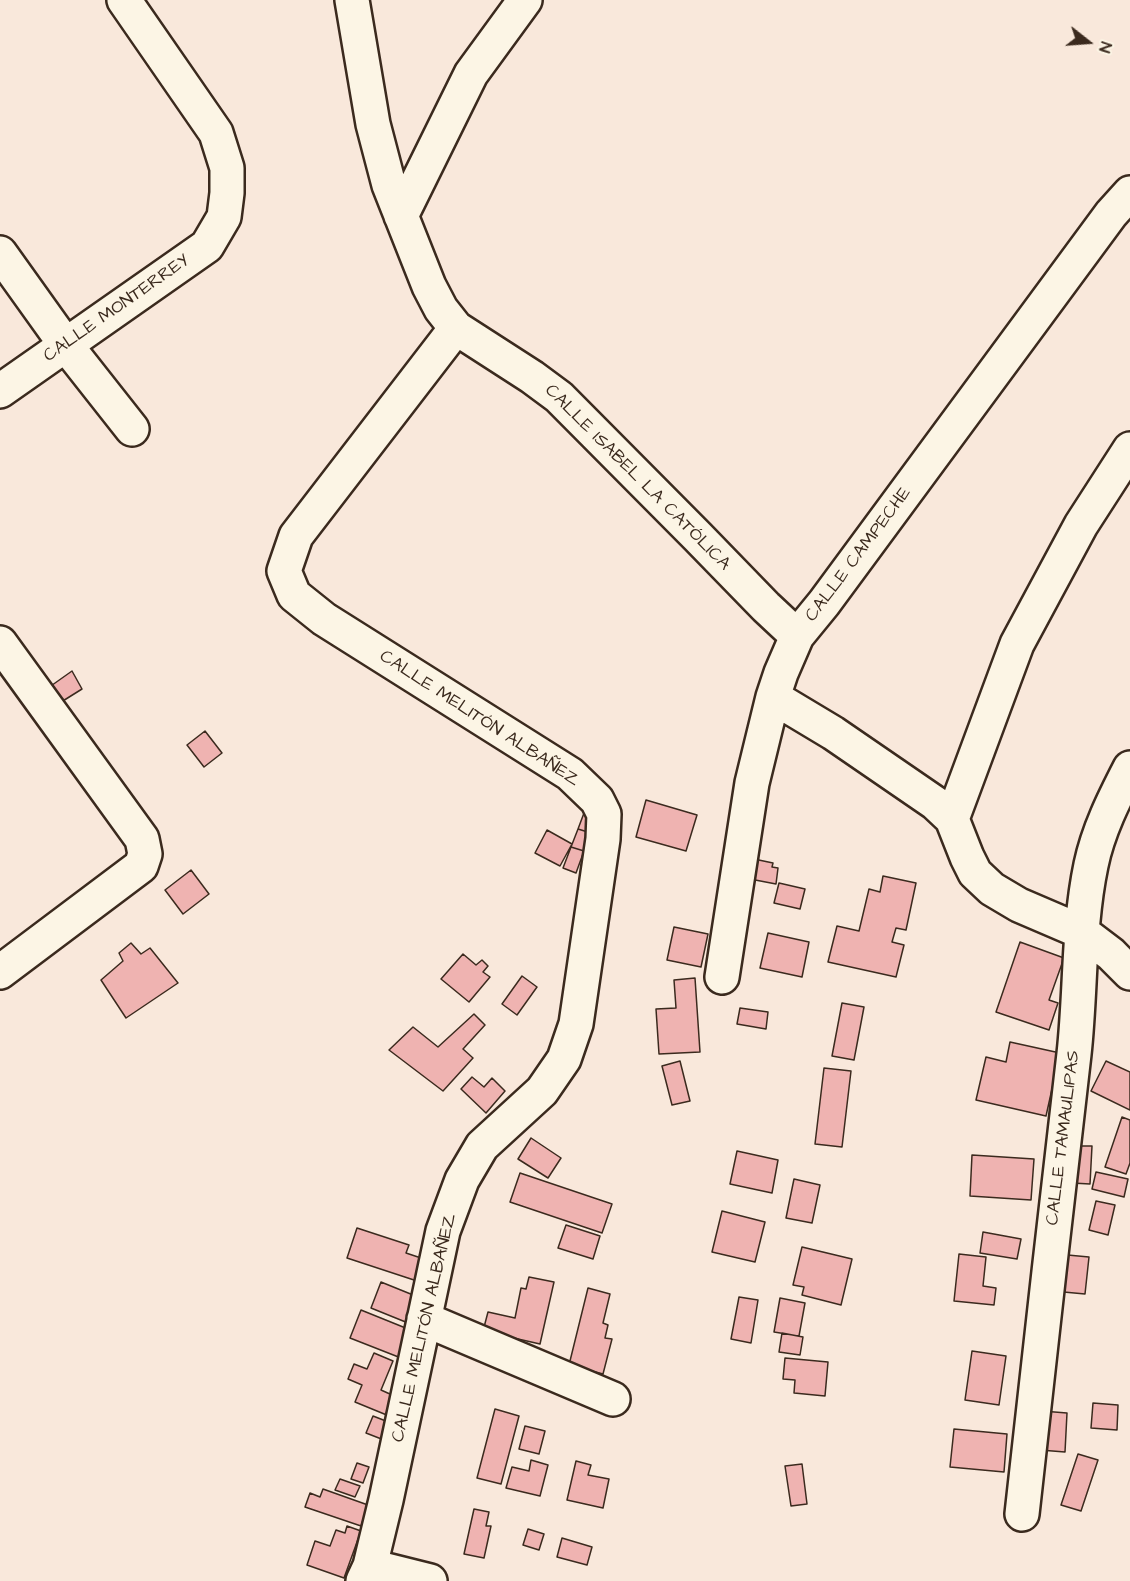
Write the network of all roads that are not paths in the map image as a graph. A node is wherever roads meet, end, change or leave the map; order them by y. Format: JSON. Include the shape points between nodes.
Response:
{"nodes":[{"id":1,"x":124,"y":0,"type":"edge"},
{"id":2,"x":352,"y":0,"type":"edge"},
{"id":3,"x":525,"y":0,"type":"edge"},
{"id":4,"x":1130,"y":193,"type":"edge"},
{"id":5,"x":401,"y":216,"type":"junction"},
{"id":6,"x":0,"y":253,"type":"edge"},
{"id":7,"x":456,"y":328,"type":"junction"},
{"id":8,"x":65,"y":344,"type":"junction"},
{"id":9,"x":0,"y":391,"type":"edge"},
{"id":10,"x":132,"y":429,"type":"dead end"},
{"id":11,"x":1130,"y":449,"type":"edge"},
{"id":12,"x":797,"y":636,"type":"junction"},
{"id":13,"x":0,"y":643,"type":"edge"},
{"id":14,"x":773,"y":697,"type":"junction"},
{"id":15,"x":1130,"y":768,"type":"edge"},
{"id":16,"x":952,"y":819,"type":"junction"},
{"id":17,"x":1082,"y":932,"type":"junction"},
{"id":18,"x":0,"y":972,"type":"edge"},
{"id":19,"x":1130,"y":973,"type":"edge"},
{"id":20,"x":722,"y":977,"type":"dead end"},
{"id":21,"x":424,"y":1319,"type":"junction"},
{"id":22,"x":613,"y":1399,"type":"dead end"},
{"id":23,"x":1022,"y":1514,"type":"dead end"},
{"id":24,"x":366,"y":1574,"type":"edge"},
{"id":25,"x":430,"y":1581,"type":"edge"}],
"edges":[{"from":1,"to":8,"type":"street","name":"CALLE MONTERREY","via":[[216,133],[227,168],[224,217],[207,246]]},
{"from":2,"to":5,"type":"street","name":"CALLE ISABEL LA CATÓLICA","via":[[373,124]]},
{"from":3,"to":5,"type":"street","via":[[471,74]]},
{"from":4,"to":12,"type":"street","name":"CALLE CAMPECHE"},
{"from":5,"to":7,"type":"street","name":"CALLE ISABEL LA CATÓLICA","via":[[429,286]]},
{"from":6,"to":8,"type":"street"},
{"from":7,"to":12,"type":"street","name":"CALLE ISABEL LA CATÓLICA","via":[[559,397]]},
{"from":7,"to":21,"type":"street","name":"CALLE MELITÓN ALBAÑEZ","via":[[296,536],[284,571],[294,595],[324,619],[570,774],[597,800],[604,814],[576,1024],[564,1059],[542,1091],[482,1146],[462,1180],[443,1231]]},
{"from":8,"to":9,"type":"street","name":"CALLE MONTERREY"},
{"from":8,"to":10,"type":"street"},
{"from":11,"to":16,"type":"street","via":[[1081,525],[1017,644]]},
{"from":12,"to":14,"type":"street","name":"CALLE CAMPECHE"},
{"from":13,"to":18,"type":"street","via":[[142,839],[146,854],[141,866]]},
{"from":14,"to":16,"type":"street","via":[[892,772]]},
{"from":14,"to":20,"type":"street","name":"CALLE CAMPECHE","via":[[752,783]]},
{"from":15,"to":17,"type":"street","name":"CALLE TAMAULIPAS","via":[[1104,824],[1091,864]]},
{"from":16,"to":17,"type":"street","via":[[975,873],[992,889]]},
{"from":17,"to":19,"type":"street"},
{"from":17,"to":23,"type":"street","name":"CALLE TAMAULIPAS","via":[[1075,1051]]},
{"from":21,"to":22,"type":"street"},
{"from":21,"to":24,"type":"street","name":"CALLE MELITÓN ALBAÑEZ","via":[[387,1500]]},
{"from":24,"to":25,"type":"street"}]}
